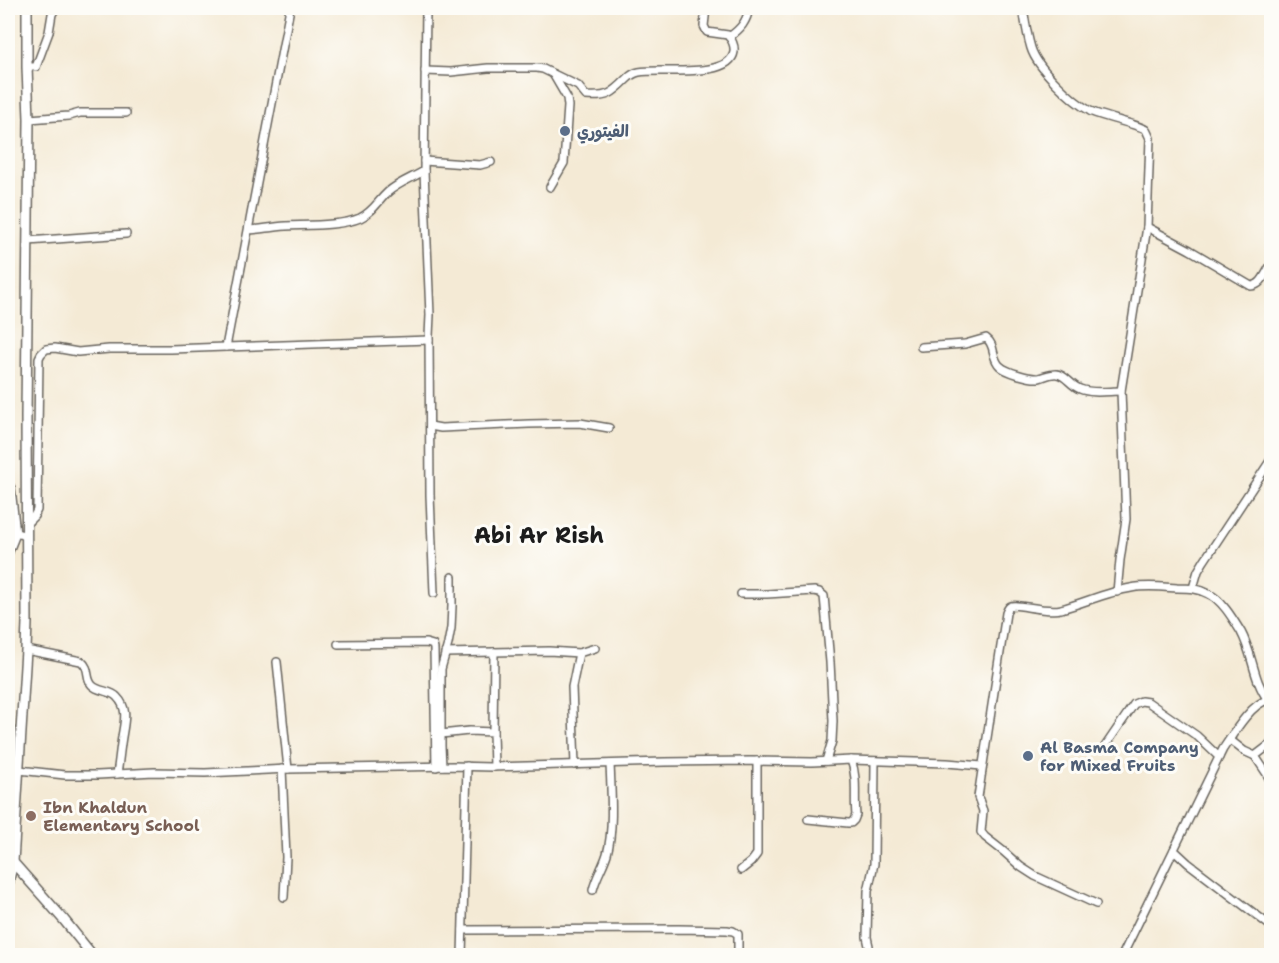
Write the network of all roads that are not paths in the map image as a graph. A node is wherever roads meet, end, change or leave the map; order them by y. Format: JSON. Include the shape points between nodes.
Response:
{"nodes":[{"id":1,"x":27,"y":8,"type":"edge"},
{"id":2,"x":56,"y":8,"type":"edge"},
{"id":3,"x":290,"y":8,"type":"edge"},
{"id":4,"x":426,"y":8,"type":"edge"},
{"id":5,"x":705,"y":8,"type":"edge"},
{"id":6,"x":749,"y":8,"type":"edge"},
{"id":7,"x":1023,"y":8,"type":"edge"},
{"id":8,"x":729,"y":37,"type":"junction"},
{"id":9,"x":27,"y":67,"type":"junction"},
{"id":10,"x":425,"y":71,"type":"junction"},
{"id":11,"x":554,"y":74,"type":"junction"},
{"id":12,"x":126,"y":113,"type":"dead end"},
{"id":13,"x":29,"y":119,"type":"junction"},
{"id":14,"x":424,"y":161,"type":"junction"},
{"id":15,"x":491,"y":162,"type":"dead end"},
{"id":16,"x":424,"y":171,"type":"junction"},
{"id":17,"x":550,"y":187,"type":"dead end"},
{"id":18,"x":1147,"y":227,"type":"junction"},
{"id":19,"x":249,"y":230,"type":"junction"},
{"id":20,"x":126,"y":234,"type":"dead end"},
{"id":21,"x":28,"y":241,"type":"junction"},
{"id":22,"x":1272,"y":263,"type":"edge"},
{"id":23,"x":429,"y":340,"type":"junction"},
{"id":24,"x":226,"y":347,"type":"junction"},
{"id":25,"x":921,"y":347,"type":"dead end"},
{"id":26,"x":1121,"y":391,"type":"junction"},
{"id":27,"x":430,"y":426,"type":"junction"},
{"id":28,"x":609,"y":428,"type":"dead end"},
{"id":29,"x":1272,"y":458,"type":"edge"},
{"id":30,"x":8,"y":483,"type":"edge"},
{"id":31,"x":27,"y":523,"type":"junction"},
{"id":32,"x":8,"y":531,"type":"edge"},
{"id":33,"x":16,"y":534,"type":"junction"},
{"id":34,"x":27,"y":536,"type":"junction"},
{"id":35,"x":8,"y":555,"type":"edge"},
{"id":36,"x":452,"y":577,"type":"dead end"},
{"id":37,"x":1193,"y":588,"type":"junction"},
{"id":38,"x":1117,"y":592,"type":"junction"},
{"id":39,"x":434,"y":593,"type":"dead end"},
{"id":40,"x":741,"y":594,"type":"dead end"},
{"id":41,"x":338,"y":644,"type":"dead end"},
{"id":42,"x":595,"y":648,"type":"dead end"},
{"id":43,"x":26,"y":650,"type":"junction"},
{"id":44,"x":494,"y":652,"type":"junction"},
{"id":45,"x":445,"y":653,"type":"junction"},
{"id":46,"x":579,"y":653,"type":"junction"},
{"id":47,"x":278,"y":662,"type":"dead end"},
{"id":48,"x":1270,"y":702,"type":"edge"},
{"id":49,"x":493,"y":732,"type":"junction"},
{"id":50,"x":441,"y":734,"type":"junction"},
{"id":51,"x":1230,"y":740,"type":"junction"},
{"id":52,"x":1272,"y":743,"type":"edge"},
{"id":53,"x":1104,"y":748,"type":"dead end"},
{"id":54,"x":1254,"y":756,"type":"junction"},
{"id":55,"x":1219,"y":757,"type":"junction"},
{"id":56,"x":851,"y":760,"type":"junction"},
{"id":57,"x":757,"y":761,"type":"junction"},
{"id":58,"x":826,"y":761,"type":"junction"},
{"id":59,"x":875,"y":761,"type":"junction"},
{"id":60,"x":610,"y":764,"type":"junction"},
{"id":61,"x":575,"y":765,"type":"junction"},
{"id":62,"x":439,"y":766,"type":"junction"},
{"id":63,"x":467,"y":766,"type":"junction"},
{"id":64,"x":982,"y":766,"type":"junction"},
{"id":65,"x":494,"y":767,"type":"junction"},
{"id":66,"x":285,"y":769,"type":"junction"},
{"id":67,"x":19,"y":770,"type":"junction"},
{"id":68,"x":117,"y":774,"type":"junction"},
{"id":69,"x":1272,"y":784,"type":"edge"},
{"id":70,"x":808,"y":819,"type":"dead end"},
{"id":71,"x":1174,"y":850,"type":"junction"},
{"id":72,"x":10,"y":859,"type":"edge"},
{"id":73,"x":741,"y":870,"type":"dead end"},
{"id":74,"x":8,"y":884,"type":"edge"},
{"id":75,"x":592,"y":890,"type":"dead end"},
{"id":76,"x":284,"y":897,"type":"dead end"},
{"id":77,"x":1096,"y":904,"type":"dead end"},
{"id":78,"x":1272,"y":927,"type":"edge"},
{"id":79,"x":463,"y":930,"type":"junction"},
{"id":80,"x":869,"y":946,"type":"dead end"},
{"id":81,"x":93,"y":956,"type":"edge"},
{"id":82,"x":462,"y":956,"type":"edge"},
{"id":83,"x":738,"y":956,"type":"edge"},
{"id":84,"x":1122,"y":956,"type":"edge"}],
"edges":[{"from":1,"to":9,"type":"main road"},
{"from":2,"to":9,"type":"street","via":[[36,67]]},
{"from":3,"to":19,"type":"street"},
{"from":4,"to":10,"type":"street"},
{"from":5,"to":8,"type":"street","via":[[707,32]]},
{"from":6,"to":8,"type":"street","via":[[744,23]]},
{"from":7,"to":18,"type":"street","via":[[1031,50],[1060,87],[1089,110],[1147,130]]},
{"from":8,"to":11,"type":"street","via":[[734,52],[726,64],[703,70],[635,73],[603,96],[586,96],[578,86]]},
{"from":9,"to":13,"type":"main road"},
{"from":10,"to":11,"type":"street","via":[[525,67]]},
{"from":10,"to":14,"type":"street"},
{"from":11,"to":17,"type":"street","via":[[568,106],[564,163]]},
{"from":12,"to":13,"type":"street"},
{"from":13,"to":21,"type":"main road"},
{"from":14,"to":15,"type":"street","via":[[480,165]]},
{"from":14,"to":16,"type":"street"},
{"from":16,"to":19,"type":"street","via":[[397,185],[361,217]]},
{"from":16,"to":23,"type":"street"},
{"from":18,"to":22,"type":"street","via":[[1251,286],[1259,285]]},
{"from":18,"to":26,"type":"street"},
{"from":19,"to":24,"type":"street"},
{"from":20,"to":21,"type":"street"},
{"from":21,"to":31,"type":"main road"},
{"from":23,"to":24,"type":"street"},
{"from":23,"to":27,"type":"street"},
{"from":24,"to":31,"type":"street","via":[[78,352],[46,349],[39,358],[37,510]]},
{"from":25,"to":26,"type":"street","via":[[965,344],[986,338],[1001,368],[1016,374],[1033,378],[1056,374],[1087,391]]},
{"from":26,"to":38,"type":"street","via":[[1126,519]]},
{"from":27,"to":28,"type":"street","via":[[580,423]]},
{"from":27,"to":39,"type":"street"},
{"from":29,"to":37,"type":"street","via":[[1204,561]]},
{"from":30,"to":33,"type":"street"},
{"from":31,"to":34,"type":"main road"},
{"from":32,"to":33,"type":"street"},
{"from":33,"to":34,"type":"street"},
{"from":33,"to":35,"type":"street"},
{"from":34,"to":43,"type":"main road"},
{"from":36,"to":45,"type":"street"},
{"from":37,"to":38,"type":"street","via":[[1156,586]]},
{"from":37,"to":48,"type":"street","via":[[1211,594],[1225,608],[1241,633],[1259,687]]},
{"from":38,"to":64,"type":"street","via":[[1058,610],[1015,605],[1008,609]]},
{"from":40,"to":58,"type":"street","via":[[814,591],[824,596],[833,721]]},
{"from":41,"to":62,"type":"street","via":[[433,645]]},
{"from":42,"to":46,"type":"street"},
{"from":43,"to":67,"type":"main road"},
{"from":43,"to":68,"type":"street","via":[[81,661],[95,688],[119,699],[125,724]]},
{"from":44,"to":45,"type":"street"},
{"from":44,"to":46,"type":"street"},
{"from":44,"to":49,"type":"street"},
{"from":45,"to":50,"type":"street"},
{"from":46,"to":61,"type":"street","via":[[572,687]]},
{"from":47,"to":66,"type":"street"},
{"from":48,"to":51,"type":"street","via":[[1256,705]]},
{"from":49,"to":50,"type":"street"},
{"from":49,"to":65,"type":"street"},
{"from":50,"to":62,"type":"street"},
{"from":51,"to":54,"type":"street"},
{"from":51,"to":55,"type":"street"},
{"from":52,"to":54,"type":"street"},
{"from":53,"to":55,"type":"street","via":[[1134,704],[1144,701],[1197,736]]},
{"from":54,"to":69,"type":"street"},
{"from":55,"to":71,"type":"street"},
{"from":56,"to":58,"type":"street"},
{"from":56,"to":59,"type":"street"},
{"from":56,"to":70,"type":"street","via":[[855,771],[854,820],[848,823]]},
{"from":57,"to":58,"type":"street"},
{"from":57,"to":60,"type":"street"},
{"from":57,"to":73,"type":"street","via":[[757,854]]},
{"from":59,"to":64,"type":"street"},
{"from":59,"to":80,"type":"street"},
{"from":60,"to":61,"type":"street"},
{"from":60,"to":75,"type":"street","via":[[609,842]]},
{"from":61,"to":65,"type":"street"},
{"from":62,"to":63,"type":"street"},
{"from":62,"to":66,"type":"street"},
{"from":63,"to":65,"type":"street"},
{"from":63,"to":79,"type":"street"},
{"from":64,"to":77,"type":"street","via":[[978,796],[983,811],[982,835],[1035,876]]},
{"from":66,"to":68,"type":"street"},
{"from":66,"to":76,"type":"street"},
{"from":67,"to":68,"type":"street","via":[[65,775]]},
{"from":67,"to":72,"type":"main road"},
{"from":71,"to":78,"type":"street"},
{"from":71,"to":84,"type":"street"},
{"from":72,"to":74,"type":"main road"},
{"from":72,"to":81,"type":"main road"},
{"from":79,"to":82,"type":"street"},
{"from":79,"to":83,"type":"street","via":[[727,930],[738,934]]}]}
